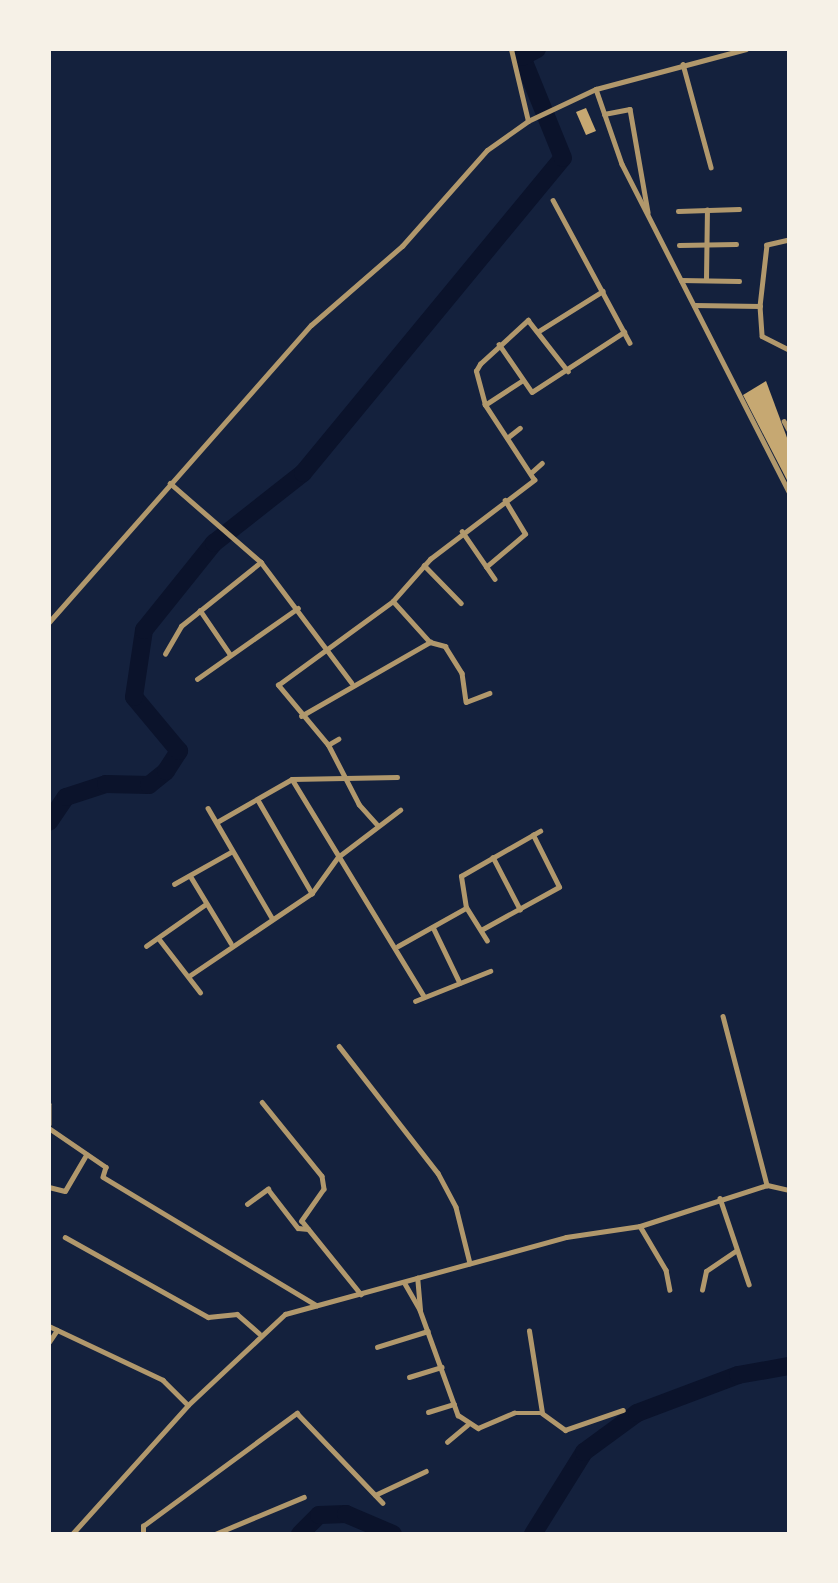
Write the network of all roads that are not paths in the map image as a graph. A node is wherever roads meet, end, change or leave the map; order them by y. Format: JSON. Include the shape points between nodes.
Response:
{"nodes":[{"id":1,"x":511,"y":49,"type":"edge"},
{"id":2,"x":746,"y":49,"type":"edge"},
{"id":3,"x":683,"y":64,"type":"junction"},
{"id":4,"x":596,"y":89,"type":"junction"},
{"id":5,"x":604,"y":114,"type":"junction"},
{"id":6,"x":531,"y":119,"type":"junction"},
{"id":7,"x":711,"y":167,"type":"dead end"},
{"id":8,"x":553,"y":200,"type":"dead end"},
{"id":9,"x":739,"y":209,"type":"dead end"},
{"id":10,"x":678,"y":211,"type":"dead end"},
{"id":11,"x":707,"y":211,"type":"junction"},
{"id":12,"x":648,"y":216,"type":"junction"},
{"id":13,"x":789,"y":240,"type":"edge"},
{"id":14,"x":736,"y":244,"type":"dead end"},
{"id":15,"x":679,"y":245,"type":"dead end"},
{"id":16,"x":708,"y":245,"type":"junction"},
{"id":17,"x":706,"y":279,"type":"junction"},
{"id":18,"x":681,"y":280,"type":"junction"},
{"id":19,"x":739,"y":281,"type":"dead end"},
{"id":20,"x":603,"y":290,"type":"junction"},
{"id":21,"x":694,"y":306,"type":"junction"},
{"id":22,"x":760,"y":306,"type":"junction"},
{"id":23,"x":539,"y":331,"type":"junction"},
{"id":24,"x":624,"y":332,"type":"junction"},
{"id":25,"x":499,"y":344,"type":"junction"},
{"id":26,"x":630,"y":344,"type":"dead end"},
{"id":27,"x":789,"y":351,"type":"edge"},
{"id":28,"x":568,"y":371,"type":"junction"},
{"id":29,"x":523,"y":380,"type":"junction"},
{"id":30,"x":485,"y":405,"type":"junction"},
{"id":31,"x":784,"y":421,"type":"dead end"},
{"id":32,"x":520,"y":428,"type":"dead end"},
{"id":33,"x":789,"y":430,"type":"edge"},
{"id":34,"x":506,"y":438,"type":"junction"},
{"id":35,"x":542,"y":463,"type":"dead end"},
{"id":36,"x":531,"y":472,"type":"junction"},
{"id":37,"x":169,"y":482,"type":"junction"},
{"id":38,"x":789,"y":492,"type":"edge"},
{"id":39,"x":505,"y":501,"type":"junction"},
{"id":40,"x":462,"y":531,"type":"junction"},
{"id":41,"x":261,"y":562,"type":"junction"},
{"id":42,"x":424,"y":565,"type":"junction"},
{"id":43,"x":486,"y":567,"type":"junction"},
{"id":44,"x":495,"y":579,"type":"dead end"},
{"id":45,"x":393,"y":601,"type":"junction"},
{"id":46,"x":461,"y":603,"type":"dead end"},
{"id":47,"x":298,"y":608,"type":"junction"},
{"id":48,"x":200,"y":610,"type":"junction"},
{"id":49,"x":49,"y":622,"type":"edge"},
{"id":50,"x":430,"y":642,"type":"junction"},
{"id":51,"x":328,"y":647,"type":"junction"},
{"id":52,"x":165,"y":653,"type":"dead end"},
{"id":53,"x":230,"y":654,"type":"junction"},
{"id":54,"x":197,"y":679,"type":"dead end"},
{"id":55,"x":352,"y":683,"type":"junction"},
{"id":56,"x":489,"y":693,"type":"dead end"},
{"id":57,"x":301,"y":716,"type":"junction"},
{"id":58,"x":338,"y":739,"type":"dead end"},
{"id":59,"x":328,"y":745,"type":"junction"},
{"id":60,"x":342,"y":776,"type":"junction"},
{"id":61,"x":397,"y":777,"type":"dead end"},
{"id":62,"x":292,"y":779,"type":"junction"},
{"id":63,"x":258,"y":800,"type":"junction"},
{"id":64,"x":208,"y":808,"type":"dead end"},
{"id":65,"x":400,"y":810,"type":"dead end"},
{"id":66,"x":217,"y":822,"type":"junction"},
{"id":67,"x":377,"y":825,"type":"junction"},
{"id":68,"x":540,"y":831,"type":"dead end"},
{"id":69,"x":533,"y":835,"type":"junction"},
{"id":70,"x":232,"y":852,"type":"junction"},
{"id":71,"x":493,"y":856,"type":"junction"},
{"id":72,"x":338,"y":857,"type":"junction"},
{"id":73,"x":191,"y":877,"type":"junction"},
{"id":74,"x":174,"y":884,"type":"dead end"},
{"id":75,"x":312,"y":893,"type":"junction"},
{"id":76,"x":206,"y":904,"type":"junction"},
{"id":77,"x":466,"y":908,"type":"junction"},
{"id":78,"x":520,"y":909,"type":"junction"},
{"id":79,"x":272,"y":918,"type":"junction"},
{"id":80,"x":433,"y":926,"type":"junction"},
{"id":81,"x":481,"y":930,"type":"junction"},
{"id":82,"x":160,"y":939,"type":"junction"},
{"id":83,"x":487,"y":941,"type":"dead end"},
{"id":84,"x":231,"y":943,"type":"junction"},
{"id":85,"x":146,"y":946,"type":"dead end"},
{"id":86,"x":398,"y":947,"type":"junction"},
{"id":87,"x":491,"y":971,"type":"dead end"},
{"id":88,"x":189,"y":976,"type":"junction"},
{"id":89,"x":460,"y":983,"type":"junction"},
{"id":90,"x":200,"y":992,"type":"dead end"},
{"id":91,"x":424,"y":996,"type":"junction"},
{"id":92,"x":415,"y":1001,"type":"dead end"},
{"id":93,"x":723,"y":1016,"type":"dead end"},
{"id":94,"x":339,"y":1046,"type":"dead end"},
{"id":95,"x":262,"y":1102,"type":"dead end"},
{"id":96,"x":49,"y":1104,"type":"edge"},
{"id":97,"x":49,"y":1126,"type":"edge"},
{"id":98,"x":86,"y":1154,"type":"junction"},
{"id":99,"x":767,"y":1185,"type":"junction"},
{"id":100,"x":49,"y":1187,"type":"edge"},
{"id":101,"x":789,"y":1190,"type":"edge"},
{"id":102,"x":720,"y":1198,"type":"junction"},
{"id":103,"x":247,"y":1204,"type":"dead end"},
{"id":104,"x":640,"y":1226,"type":"junction"},
{"id":105,"x":308,"y":1229,"type":"junction"},
{"id":106,"x":65,"y":1237,"type":"dead end"},
{"id":107,"x":737,"y":1251,"type":"junction"},
{"id":108,"x":470,"y":1263,"type":"junction"},
{"id":109,"x":417,"y":1278,"type":"junction"},
{"id":110,"x":404,"y":1282,"type":"junction"},
{"id":111,"x":749,"y":1284,"type":"dead end"},
{"id":112,"x":670,"y":1290,"type":"dead end"},
{"id":113,"x":702,"y":1290,"type":"dead end"},
{"id":114,"x":361,"y":1294,"type":"junction"},
{"id":115,"x":317,"y":1305,"type":"junction"},
{"id":116,"x":420,"y":1310,"type":"junction"},
{"id":117,"x":49,"y":1326,"type":"edge"},
{"id":118,"x":57,"y":1330,"type":"junction"},
{"id":119,"x":428,"y":1331,"type":"junction"},
{"id":120,"x":529,"y":1331,"type":"dead end"},
{"id":121,"x":259,"y":1333,"type":"junction"},
{"id":122,"x":49,"y":1342,"type":"edge"},
{"id":123,"x":377,"y":1347,"type":"dead end"},
{"id":124,"x":441,"y":1367,"type":"junction"},
{"id":125,"x":409,"y":1377,"type":"dead end"},
{"id":126,"x":454,"y":1404,"type":"junction"},
{"id":127,"x":188,"y":1405,"type":"junction"},
{"id":128,"x":623,"y":1410,"type":"dead end"},
{"id":129,"x":428,"y":1412,"type":"dead end"},
{"id":130,"x":542,"y":1413,"type":"junction"},
{"id":131,"x":467,"y":1425,"type":"junction"},
{"id":132,"x":447,"y":1441,"type":"dead end"},
{"id":133,"x":426,"y":1471,"type":"dead end"},
{"id":134,"x":375,"y":1495,"type":"junction"},
{"id":135,"x":304,"y":1497,"type":"dead end"},
{"id":136,"x":383,"y":1503,"type":"dead end"},
{"id":137,"x":72,"y":1534,"type":"edge"},
{"id":138,"x":144,"y":1534,"type":"edge"},
{"id":139,"x":215,"y":1534,"type":"edge"}],
"edges":[{"from":1,"to":6,"type":"street"},
{"from":2,"to":3,"type":"street"},
{"from":3,"to":4,"type":"street"},
{"from":3,"to":7,"type":"street"},
{"from":4,"to":5,"type":"street"},
{"from":4,"to":6,"type":"street"},
{"from":5,"to":12,"type":"street"},
{"from":5,"to":12,"type":"street","via":[[630,109]]},
{"from":6,"to":37,"type":"street","via":[[486,150],[402,246],[311,325]]},
{"from":8,"to":20,"type":"street"},
{"from":9,"to":11,"type":"street"},
{"from":10,"to":11,"type":"street"},
{"from":11,"to":16,"type":"street"},
{"from":12,"to":18,"type":"street"},
{"from":13,"to":22,"type":"street","via":[[767,245]]},
{"from":14,"to":16,"type":"street"},
{"from":15,"to":16,"type":"street"},
{"from":16,"to":17,"type":"street"},
{"from":17,"to":18,"type":"street"},
{"from":17,"to":19,"type":"street"},
{"from":18,"to":21,"type":"street"},
{"from":20,"to":23,"type":"street"},
{"from":20,"to":24,"type":"street"},
{"from":21,"to":22,"type":"street"},
{"from":21,"to":38,"type":"street"},
{"from":22,"to":27,"type":"street","via":[[762,336]]},
{"from":23,"to":25,"type":"street","via":[[528,320]]},
{"from":23,"to":28,"type":"street"},
{"from":24,"to":26,"type":"street"},
{"from":24,"to":28,"type":"street"},
{"from":25,"to":29,"type":"street"},
{"from":25,"to":30,"type":"street","via":[[475,371]]},
{"from":28,"to":29,"type":"street","via":[[532,392]]},
{"from":29,"to":30,"type":"street"},
{"from":30,"to":34,"type":"street"},
{"from":31,"to":33,"type":"street"},
{"from":32,"to":34,"type":"street"},
{"from":34,"to":36,"type":"street"},
{"from":35,"to":36,"type":"street"},
{"from":36,"to":39,"type":"street","via":[[531,483]]},
{"from":37,"to":41,"type":"street"},
{"from":37,"to":49,"type":"street"},
{"from":39,"to":40,"type":"street"},
{"from":39,"to":43,"type":"street","via":[[525,534]]},
{"from":40,"to":42,"type":"street"},
{"from":40,"to":43,"type":"street"},
{"from":41,"to":47,"type":"street"},
{"from":41,"to":48,"type":"street"},
{"from":42,"to":45,"type":"street"},
{"from":42,"to":46,"type":"street"},
{"from":43,"to":44,"type":"street"},
{"from":45,"to":50,"type":"street"},
{"from":45,"to":51,"type":"street"},
{"from":47,"to":51,"type":"street"},
{"from":47,"to":53,"type":"street"},
{"from":48,"to":52,"type":"street","via":[[181,626]]},
{"from":48,"to":53,"type":"street"},
{"from":50,"to":55,"type":"street"},
{"from":50,"to":56,"type":"street","via":[[445,646],[462,673],[466,702]]},
{"from":51,"to":55,"type":"street"},
{"from":51,"to":57,"type":"street","via":[[278,685]]},
{"from":53,"to":54,"type":"street"},
{"from":55,"to":57,"type":"street"},
{"from":57,"to":59,"type":"street"},
{"from":58,"to":59,"type":"street"},
{"from":59,"to":60,"type":"street"},
{"from":60,"to":61,"type":"street"},
{"from":60,"to":62,"type":"street"},
{"from":60,"to":67,"type":"street"},
{"from":62,"to":63,"type":"street"},
{"from":62,"to":72,"type":"street"},
{"from":63,"to":66,"type":"street"},
{"from":63,"to":75,"type":"street"},
{"from":64,"to":66,"type":"street"},
{"from":65,"to":67,"type":"street"},
{"from":66,"to":70,"type":"street"},
{"from":67,"to":72,"type":"street"},
{"from":68,"to":69,"type":"street"},
{"from":69,"to":71,"type":"street"},
{"from":69,"to":78,"type":"street","via":[[559,886]]},
{"from":70,"to":73,"type":"street"},
{"from":70,"to":79,"type":"street"},
{"from":71,"to":77,"type":"street","via":[[461,876]]},
{"from":71,"to":78,"type":"street"},
{"from":72,"to":75,"type":"street"},
{"from":72,"to":86,"type":"street"},
{"from":73,"to":74,"type":"street"},
{"from":73,"to":76,"type":"street"},
{"from":75,"to":79,"type":"street"},
{"from":76,"to":82,"type":"street"},
{"from":76,"to":84,"type":"street"},
{"from":77,"to":80,"type":"street"},
{"from":77,"to":81,"type":"street"},
{"from":78,"to":81,"type":"street"},
{"from":79,"to":84,"type":"street"},
{"from":80,"to":86,"type":"street"},
{"from":80,"to":89,"type":"street"},
{"from":81,"to":83,"type":"street"},
{"from":82,"to":85,"type":"street"},
{"from":82,"to":88,"type":"street"},
{"from":84,"to":88,"type":"street"},
{"from":86,"to":91,"type":"street"},
{"from":87,"to":89,"type":"street"},
{"from":88,"to":90,"type":"street"},
{"from":89,"to":91,"type":"street"},
{"from":91,"to":92,"type":"street"},
{"from":93,"to":99,"type":"street"},
{"from":94,"to":108,"type":"street","via":[[438,1173],[456,1208]]},
{"from":95,"to":105,"type":"street","via":[[322,1177],[324,1189],[302,1218]]},
{"from":96,"to":97,"type":"street"},
{"from":97,"to":98,"type":"street"},
{"from":98,"to":100,"type":"street","via":[[65,1191]]},
{"from":98,"to":115,"type":"street","via":[[106,1167],[103,1177]]},
{"from":99,"to":101,"type":"street"},
{"from":99,"to":102,"type":"street"},
{"from":102,"to":104,"type":"street"},
{"from":102,"to":107,"type":"street"},
{"from":103,"to":105,"type":"street","via":[[268,1189],[298,1228]]},
{"from":104,"to":108,"type":"street","via":[[566,1237]]},
{"from":104,"to":112,"type":"street","via":[[662,1262]]},
{"from":105,"to":114,"type":"street"},
{"from":106,"to":121,"type":"street","via":[[208,1317],[237,1314]]},
{"from":107,"to":111,"type":"street"},
{"from":107,"to":113,"type":"street","via":[[706,1271]]},
{"from":108,"to":109,"type":"street"},
{"from":109,"to":110,"type":"street"},
{"from":109,"to":116,"type":"street"},
{"from":110,"to":114,"type":"street"},
{"from":110,"to":116,"type":"street"},
{"from":114,"to":115,"type":"street"},
{"from":115,"to":121,"type":"street","via":[[285,1314]]},
{"from":116,"to":119,"type":"street"},
{"from":117,"to":118,"type":"street"},
{"from":118,"to":122,"type":"street"},
{"from":118,"to":127,"type":"street","via":[[163,1380]]},
{"from":119,"to":123,"type":"street"},
{"from":119,"to":124,"type":"street"},
{"from":120,"to":130,"type":"street"},
{"from":121,"to":127,"type":"street"},
{"from":124,"to":125,"type":"street"},
{"from":124,"to":126,"type":"street"},
{"from":126,"to":129,"type":"street"},
{"from":126,"to":131,"type":"street"},
{"from":127,"to":137,"type":"street"},
{"from":128,"to":130,"type":"street","via":[[565,1430]]},
{"from":130,"to":131,"type":"street"},
{"from":131,"to":132,"type":"street"},
{"from":133,"to":134,"type":"street"},
{"from":134,"to":136,"type":"street"},
{"from":134,"to":138,"type":"street","via":[[297,1413],[143,1526]]},
{"from":135,"to":139,"type":"street"}]}
